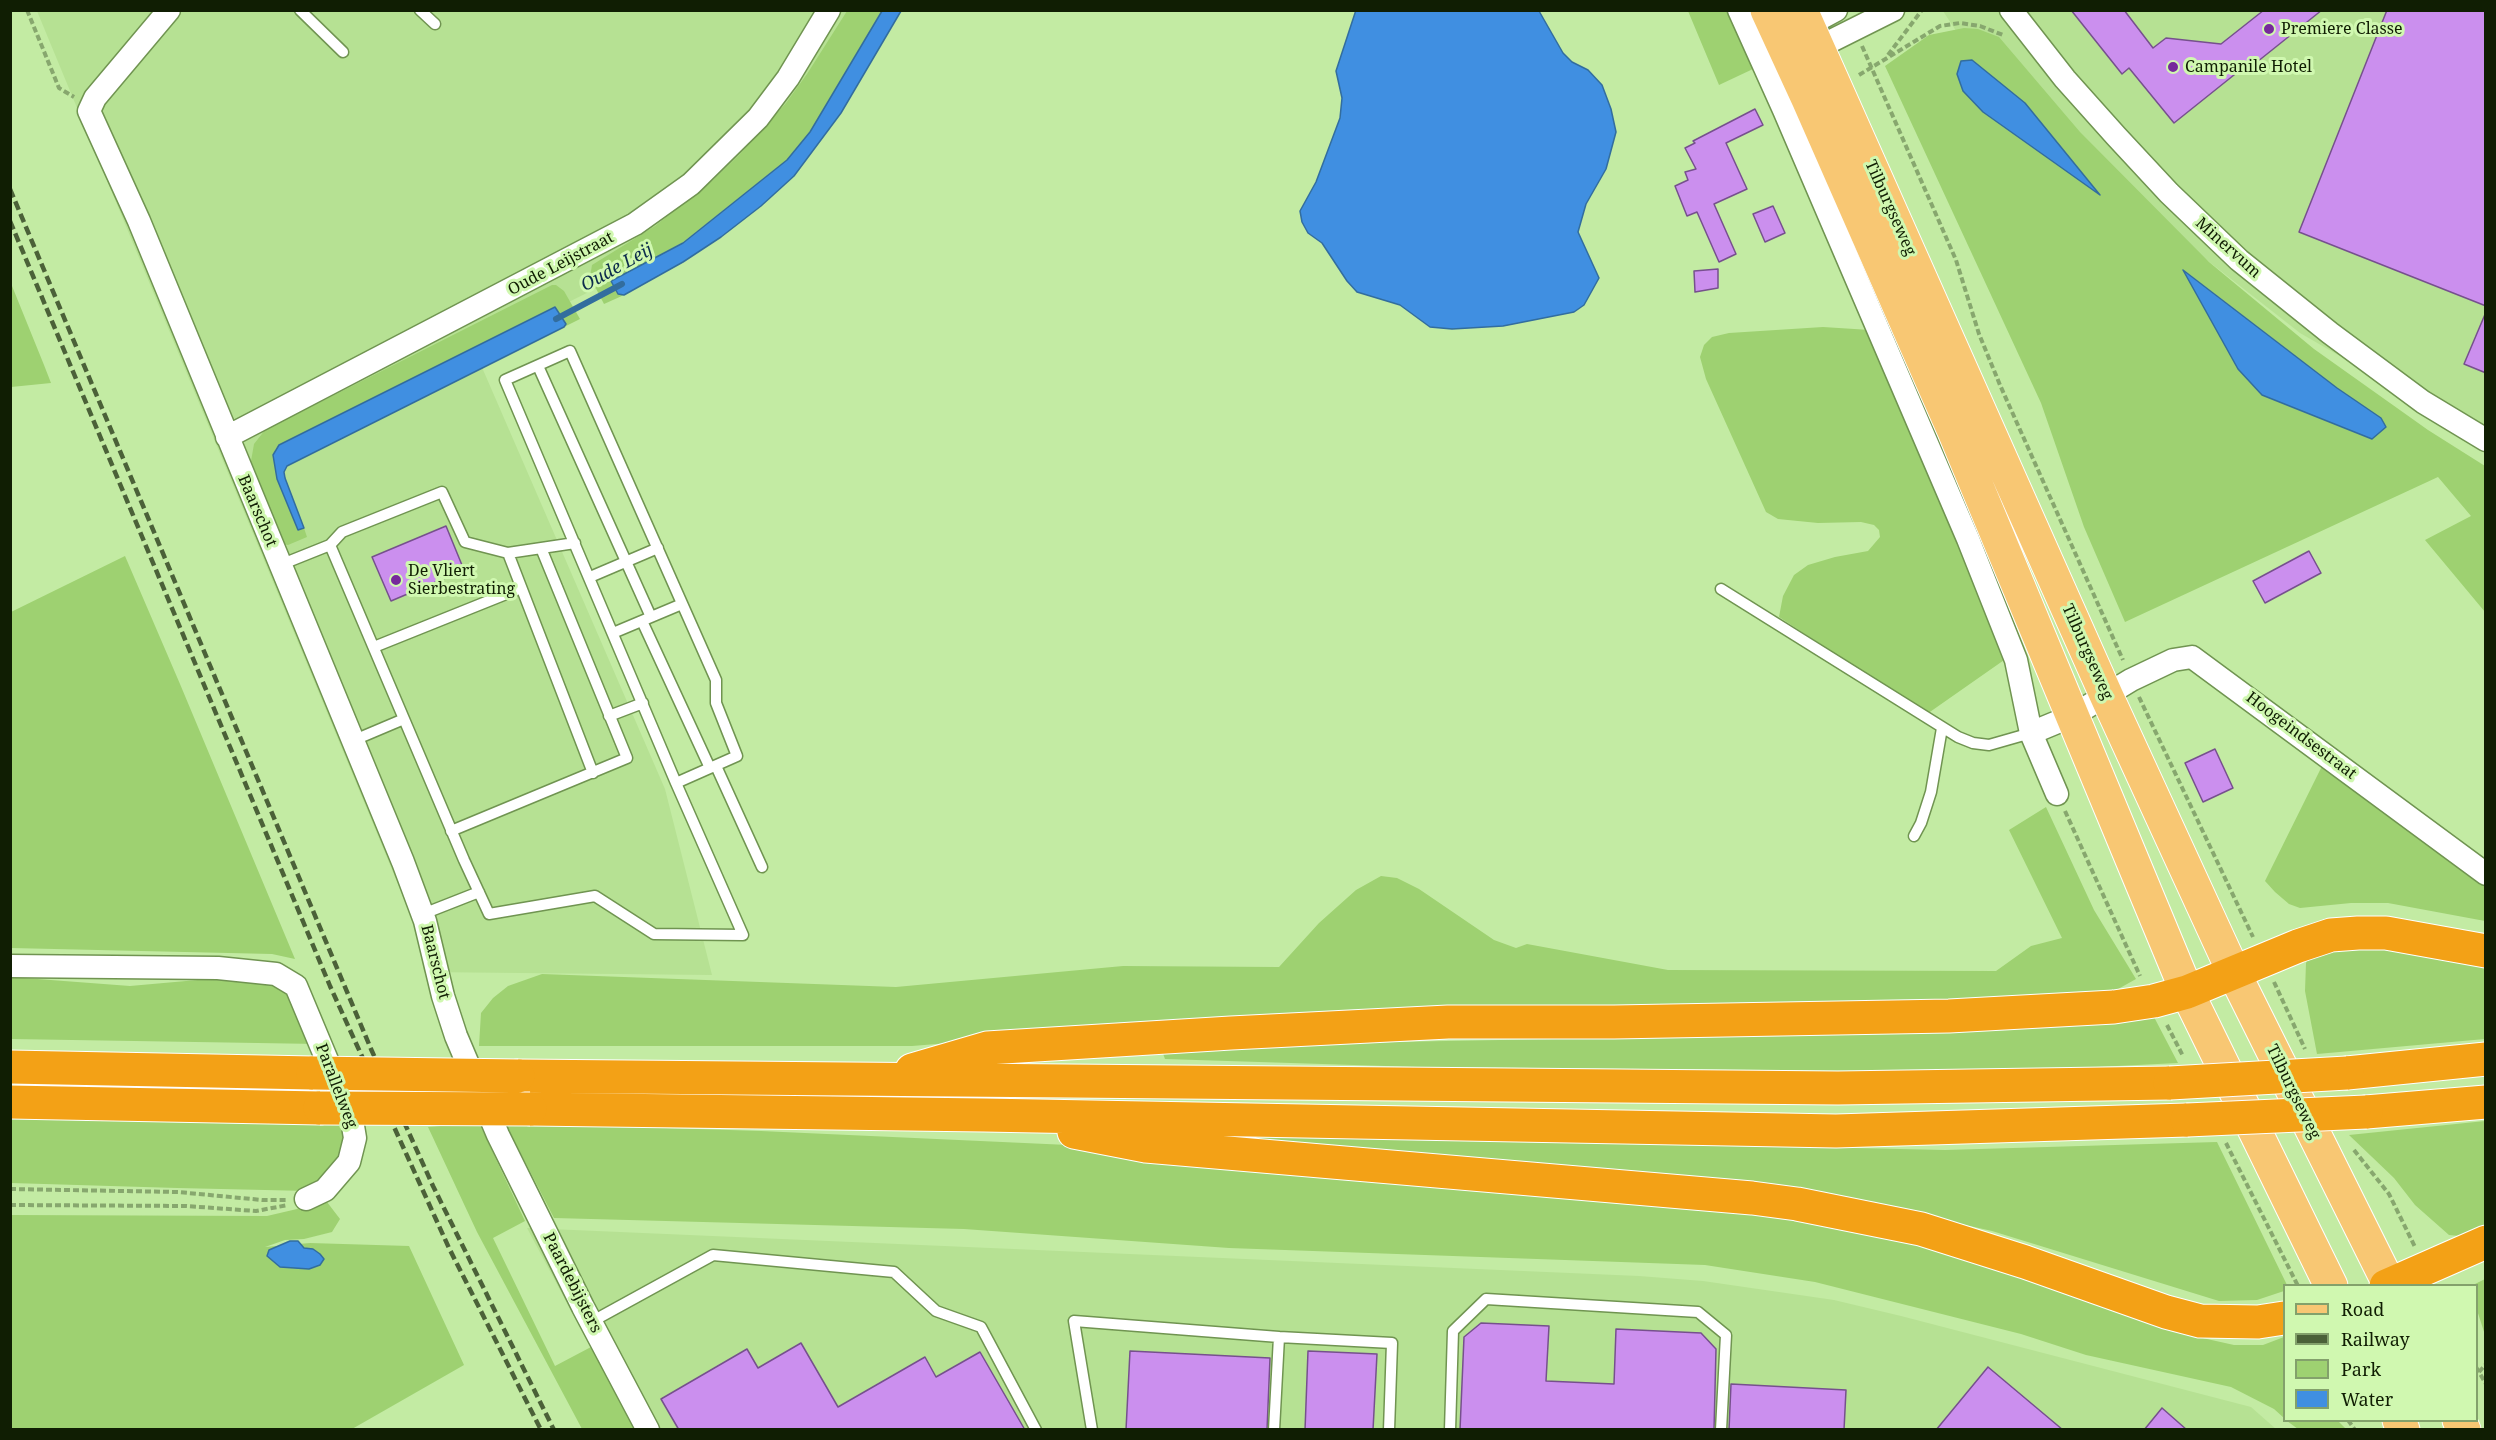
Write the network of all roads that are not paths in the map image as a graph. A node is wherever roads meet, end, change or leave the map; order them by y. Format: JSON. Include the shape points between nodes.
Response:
{"nodes":[{"id":1,"x":169,"y":10,"type":"edge"},
{"id":2,"x":300,"y":10,"type":"edge"},
{"id":3,"x":420,"y":10,"type":"edge"},
{"id":4,"x":829,"y":10,"type":"edge"},
{"id":5,"x":1739,"y":10,"type":"edge"},
{"id":6,"x":1767,"y":10,"type":"edge"},
{"id":7,"x":1893,"y":10,"type":"edge"},
{"id":8,"x":2012,"y":10,"type":"edge"},
{"id":9,"x":1816,"y":23,"type":"edge"},
{"id":10,"x":435,"y":24,"type":"dead end"},
{"id":11,"x":1784,"y":49,"type":"junction"},
{"id":12,"x":343,"y":52,"type":"dead end"},
{"id":13,"x":537,"y":366,"type":"junction"},
{"id":14,"x":226,"y":437,"type":"junction"},
{"id":15,"x":2486,"y":440,"type":"edge"},
{"id":16,"x":576,"y":543,"type":"junction"},
{"id":17,"x":330,"y":545,"type":"junction"},
{"id":18,"x":541,"y":548,"type":"junction"},
{"id":19,"x":658,"y":548,"type":"junction"},
{"id":20,"x":508,"y":553,"type":"junction"},
{"id":21,"x":626,"y":562,"type":"junction"},
{"id":22,"x":280,"y":565,"type":"junction"},
{"id":23,"x":590,"y":577,"type":"junction"},
{"id":24,"x":521,"y":588,"type":"junction"},
{"id":25,"x":1721,"y":589,"type":"dead end"},
{"id":26,"x":682,"y":604,"type":"junction"},
{"id":27,"x":646,"y":619,"type":"junction"},
{"id":28,"x":613,"y":633,"type":"junction"},
{"id":29,"x":374,"y":647,"type":"junction"},
{"id":30,"x":2107,"y":697,"type":"junction"},
{"id":31,"x":643,"y":703,"type":"junction"},
{"id":32,"x":609,"y":716,"type":"junction"},
{"id":33,"x":2072,"y":716,"type":"junction"},
{"id":34,"x":404,"y":719,"type":"junction"},
{"id":35,"x":1942,"y":728,"type":"junction"},
{"id":36,"x":2031,"y":733,"type":"junction"},
{"id":37,"x":352,"y":741,"type":"junction"},
{"id":38,"x":713,"y":767,"type":"junction"},
{"id":39,"x":593,"y":772,"type":"junction"},
{"id":40,"x":676,"y":783,"type":"junction"},
{"id":41,"x":2057,"y":794,"type":"road end"},
{"id":42,"x":451,"y":831,"type":"junction"},
{"id":43,"x":1914,"y":836,"type":"dead end"},
{"id":44,"x":762,"y":867,"type":"dead end"},
{"id":45,"x":2486,"y":874,"type":"edge"},
{"id":46,"x":479,"y":892,"type":"junction"},
{"id":47,"x":423,"y":914,"type":"junction"},
{"id":48,"x":2486,"y":951,"type":"edge"},
{"id":49,"x":10,"y":966,"type":"edge"},
{"id":50,"x":2234,"y":973,"type":"junction"},
{"id":51,"x":2187,"y":992,"type":"junction"},
{"id":52,"x":2486,"y":1059,"type":"edge"},
{"id":53,"x":10,"y":1067,"type":"edge"},
{"id":54,"x":878,"y":1080,"type":"junction"},
{"id":55,"x":10,"y":1102,"type":"edge"},
{"id":56,"x":2486,"y":1102,"type":"edge"},
{"id":57,"x":984,"y":1114,"type":"junction"},
{"id":58,"x":498,"y":1136,"type":"joint"},
{"id":59,"x":306,"y":1199,"type":"road end"},
{"id":60,"x":2486,"y":1242,"type":"edge"},
{"id":61,"x":2330,"y":1284,"type":"edge"},
{"id":62,"x":2388,"y":1284,"type":"edge"},
{"id":63,"x":2390,"y":1284,"type":"edge"},
{"id":64,"x":2283,"y":1318,"type":"edge"},
{"id":65,"x":591,"y":1322,"type":"junction"},
{"id":66,"x":1279,"y":1338,"type":"junction"},
{"id":67,"x":648,"y":1430,"type":"edge"},
{"id":68,"x":1036,"y":1430,"type":"edge"},
{"id":69,"x":1092,"y":1430,"type":"edge"},
{"id":70,"x":1274,"y":1430,"type":"edge"},
{"id":71,"x":1389,"y":1430,"type":"edge"},
{"id":72,"x":1450,"y":1430,"type":"edge"},
{"id":73,"x":1721,"y":1430,"type":"edge"}],
"edges":[{"from":1,"to":14,"type":"street","name":"Baarschot","via":[[95,98],[89,111],[139,221]]},
{"from":2,"to":12,"type":"lane"},
{"from":3,"to":10,"type":"lane"},
{"from":4,"to":14,"type":"street","name":"Oude Leijstraat","via":[[788,78],[758,118],[691,184],[635,224]]},
{"from":5,"to":36,"type":"street","via":[[1968,538],[2016,660]]},
{"from":6,"to":11,"type":"main road","name":"Tilburgseweg"},
{"from":7,"to":9,"type":"street"},
{"from":8,"to":15,"type":"street","name":"Minervum","via":[[2065,79],[2116,136],[2240,260],[2423,402]]},
{"from":9,"to":11,"type":"street"},
{"from":9,"to":30,"type":"main road","name":"Tilburgseweg"},
{"from":11,"to":33,"type":"main road","name":"Tilburgseweg","via":[[1950,420]]},
{"from":13,"to":16,"type":"lane","via":[[505,380]]},
{"from":13,"to":19,"type":"lane","via":[[570,351]]},
{"from":13,"to":21,"type":"lane"},
{"from":14,"to":22,"type":"street","name":"Baarschot"},
{"from":16,"to":18,"type":"lane"},
{"from":16,"to":23,"type":"lane"},
{"from":17,"to":20,"type":"lane","via":[[342,532],[442,492],[465,542]]},
{"from":17,"to":22,"type":"lane"},
{"from":17,"to":29,"type":"lane"},
{"from":18,"to":20,"type":"lane"},
{"from":18,"to":32,"type":"lane"},
{"from":19,"to":21,"type":"lane"},
{"from":19,"to":26,"type":"lane"},
{"from":20,"to":24,"type":"lane"},
{"from":21,"to":23,"type":"lane"},
{"from":21,"to":27,"type":"lane"},
{"from":22,"to":37,"type":"street","name":"Baarschot"},
{"from":23,"to":28,"type":"lane"},
{"from":24,"to":29,"type":"lane"},
{"from":24,"to":39,"type":"lane"},
{"from":25,"to":35,"type":"lane"},
{"from":26,"to":27,"type":"lane"},
{"from":26,"to":38,"type":"lane","via":[[716,680],[716,703],[738,756]]},
{"from":27,"to":28,"type":"lane"},
{"from":27,"to":38,"type":"lane"},
{"from":28,"to":31,"type":"lane"},
{"from":29,"to":34,"type":"lane"},
{"from":30,"to":33,"type":"street","name":"Hoogeindsestraat"},
{"from":30,"to":45,"type":"street","name":"Hoogeindsestraat","via":[[2131,680],[2173,660],[2192,657]]},
{"from":30,"to":50,"type":"main road","name":"Tilburgseweg"},
{"from":31,"to":32,"type":"lane"},
{"from":31,"to":40,"type":"lane"},
{"from":32,"to":39,"type":"lane","via":[[627,758]]},
{"from":33,"to":36,"type":"street","name":"Hoogeindsestraat"},
{"from":33,"to":51,"type":"main road","name":"Tilburgseweg"},
{"from":34,"to":37,"type":"lane"},
{"from":34,"to":42,"type":"lane"},
{"from":35,"to":36,"type":"lane","via":[[1973,743],[1989,745]]},
{"from":35,"to":43,"type":"lane","via":[[1931,792]]},
{"from":36,"to":41,"type":"street"},
{"from":37,"to":47,"type":"street","name":"Baarschot"},
{"from":38,"to":40,"type":"lane"},
{"from":38,"to":44,"type":"lane"},
{"from":39,"to":42,"type":"lane"},
{"from":40,"to":46,"type":"lane","via":[[743,935],[654,934],[595,896],[489,914]]},
{"from":42,"to":46,"type":"lane"},
{"from":46,"to":47,"type":"lane"},
{"from":47,"to":58,"type":"street","name":"Baarschot","via":[[456,1036]]},
{"from":48,"to":50,"type":"highway","via":[[2386,933],[2331,935]]},
{"from":49,"to":59,"type":"street","name":"Parallelweg","via":[[218,968],[276,974],[296,986],[352,1120],[355,1138],[349,1162],[325,1190]]},
{"from":50,"to":51,"type":"highway"},
{"from":50,"to":62,"type":"main road","name":"Tilburgseweg"},
{"from":51,"to":54,"type":"highway","via":[[2114,1007],[1970,1015],[1448,1022],[987,1048]]},
{"from":51,"to":61,"type":"main road","name":"Tilburgseweg"},
{"from":52,"to":54,"type":"highway","bridge":true,"via":[[2347,1073],[2179,1074],[1826,1088]]},
{"from":53,"to":54,"type":"highway","bridge":true},
{"from":55,"to":57,"type":"highway","bridge":true},
{"from":56,"to":57,"type":"highway","bridge":true,"via":[[2187,1120],[1836,1131]]},
{"from":57,"to":64,"type":"highway","via":[[1146,1146],[1797,1204],[1921,1228],[2200,1321]]},
{"from":58,"to":65,"type":"street","name":"Paardebijsters"},
{"from":60,"to":63,"type":"highway"},
{"from":65,"to":67,"type":"street","name":"Paardebijsters"},
{"from":65,"to":68,"type":"lane","via":[[712,1255],[894,1272],[936,1311],[981,1327]]},
{"from":66,"to":69,"type":"lane","via":[[1074,1321]]},
{"from":66,"to":70,"type":"lane"},
{"from":66,"to":71,"type":"lane","via":[[1392,1343]]},
{"from":72,"to":73,"type":"lane","via":[[1453,1331],[1486,1299],[1698,1312],[1726,1335]]}]}
